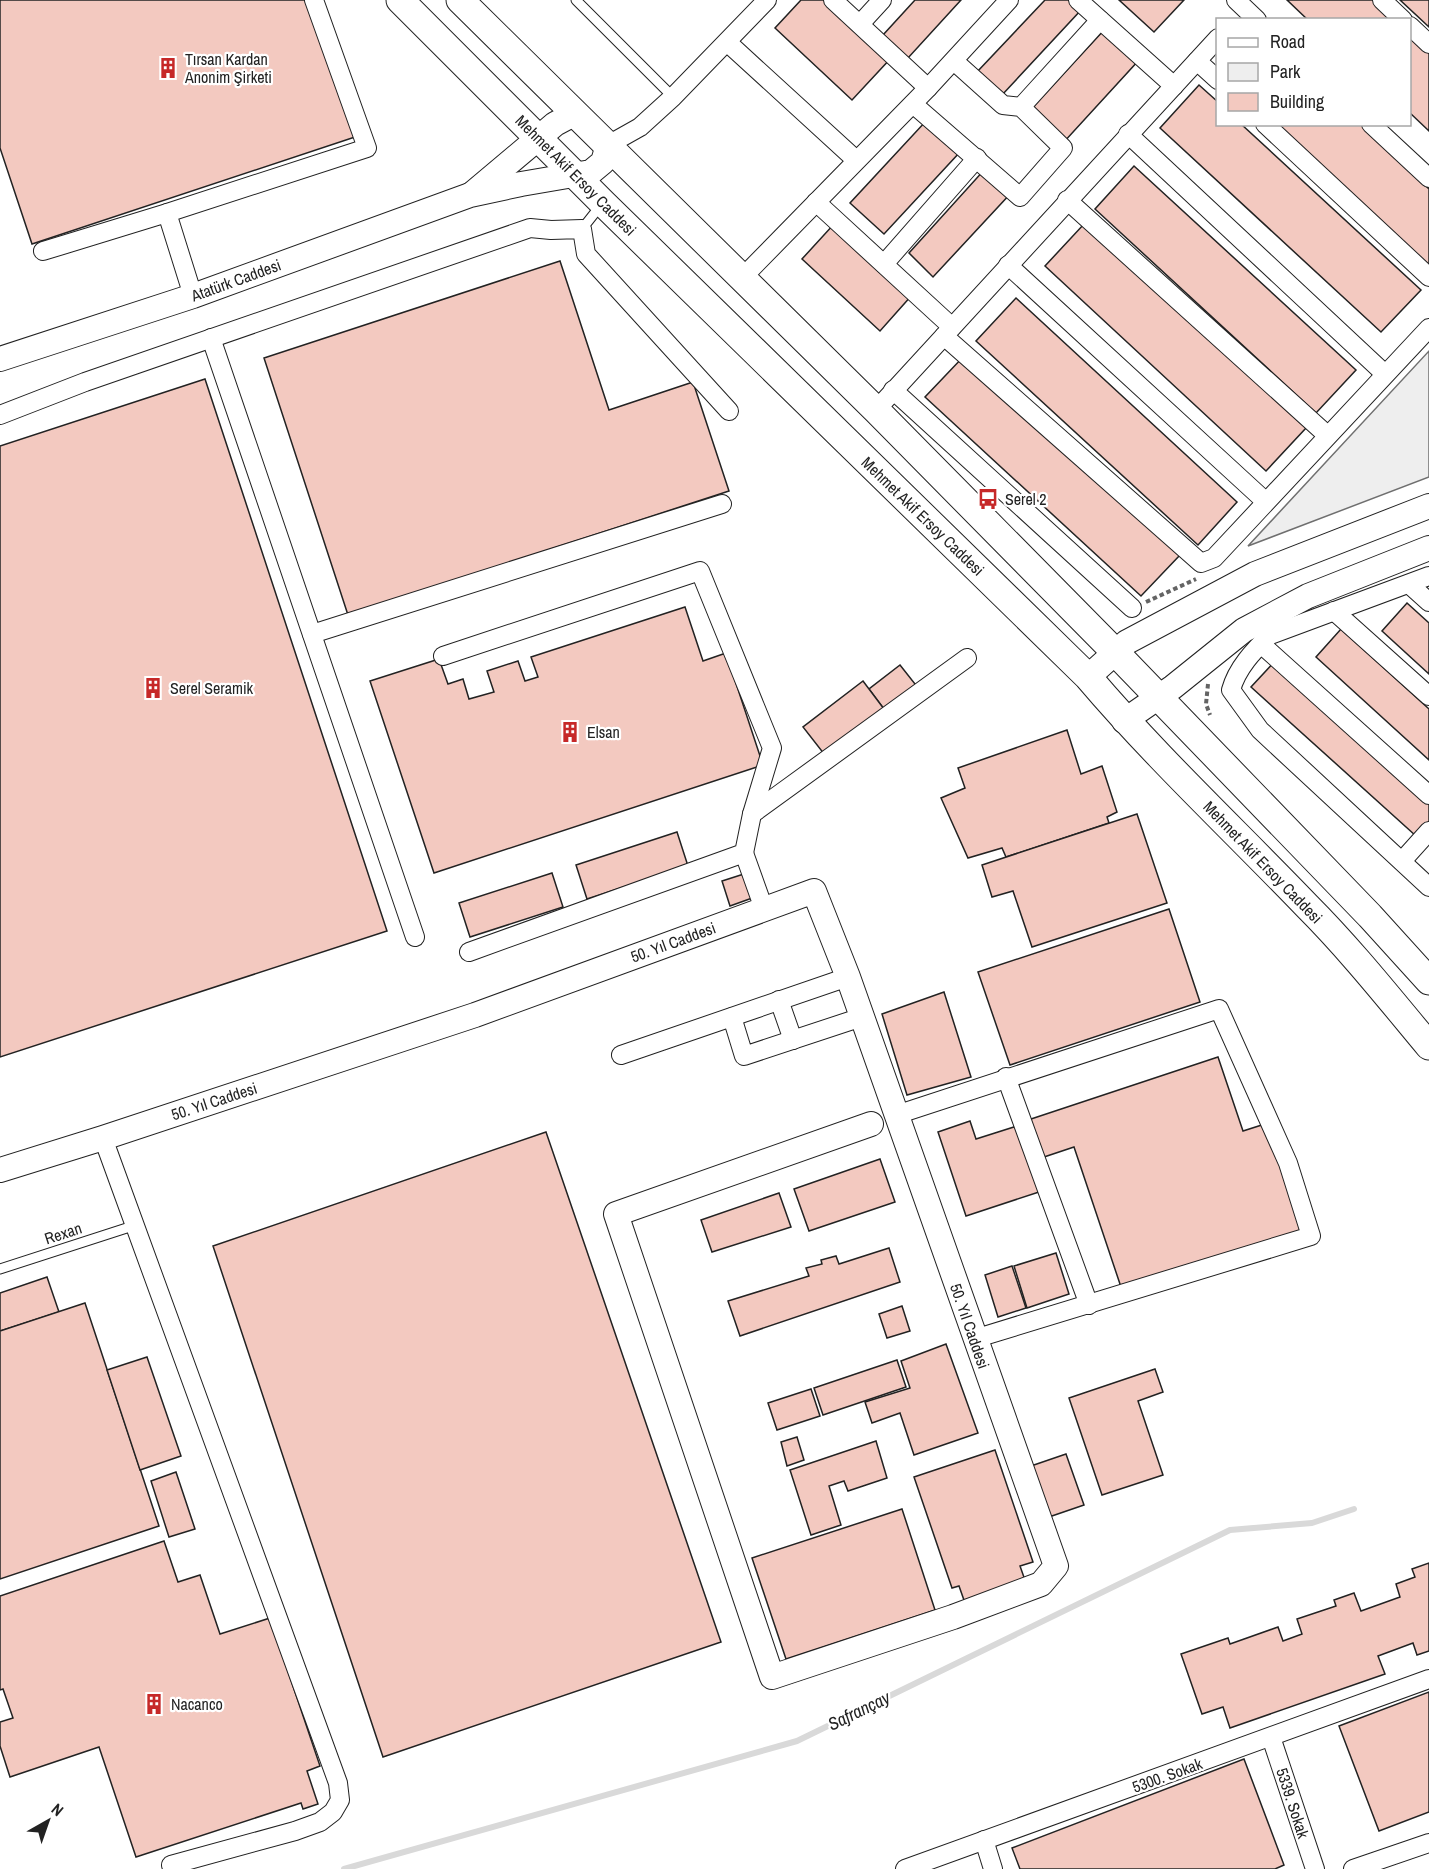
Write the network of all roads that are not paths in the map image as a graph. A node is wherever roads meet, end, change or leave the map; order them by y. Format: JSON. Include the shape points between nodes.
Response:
{"nodes":[{"id":1,"x":314,"y":0,"type":"edge"},
{"id":2,"x":400,"y":0,"type":"edge"},
{"id":3,"x":460,"y":0,"type":"edge"},
{"id":4,"x":576,"y":0,"type":"edge"},
{"id":5,"x":767,"y":0,"type":"edge"},
{"id":6,"x":833,"y":0,"type":"edge"},
{"id":7,"x":882,"y":0,"type":"edge"},
{"id":8,"x":1009,"y":0,"type":"edge"},
{"id":9,"x":1078,"y":0,"type":"edge"},
{"id":10,"x":1382,"y":0,"type":"edge"},
{"id":11,"x":1401,"y":18,"type":"edge"},
{"id":12,"x":1100,"y":20,"type":"junction"},
{"id":13,"x":860,"y":24,"type":"junction"},
{"id":14,"x":1411,"y":27,"type":"edge"},
{"id":15,"x":1216,"y":40,"type":"edge"},
{"id":16,"x":727,"y":42,"type":"junction"},
{"id":17,"x":1429,"y":44,"type":"edge"},
{"id":18,"x":954,"y":61,"type":"junction"},
{"id":19,"x":1197,"y":61,"type":"junction"},
{"id":20,"x":1216,"y":78,"type":"edge"},
{"id":21,"x":1174,"y":86,"type":"junction"},
{"id":22,"x":928,"y":88,"type":"junction"},
{"id":23,"x":673,"y":97,"type":"junction"},
{"id":24,"x":913,"y":104,"type":"junction"},
{"id":25,"x":1021,"y":107,"type":"junction"},
{"id":26,"x":578,"y":117,"type":"junction"},
{"id":27,"x":1267,"y":126,"type":"edge"},
{"id":28,"x":1373,"y":126,"type":"edge"},
{"id":29,"x":1128,"y":134,"type":"junction"},
{"id":30,"x":538,"y":138,"type":"junction"},
{"id":31,"x":608,"y":145,"type":"junction"},
{"id":32,"x":977,"y":158,"type":"junction"},
{"id":33,"x":856,"y":160,"type":"junction"},
{"id":34,"x":575,"y":175,"type":"junction"},
{"id":35,"x":1429,"y":178,"type":"edge"},
{"id":36,"x":470,"y":195,"type":"junction"},
{"id":37,"x":1067,"y":200,"type":"junction"},
{"id":38,"x":816,"y":202,"type":"junction"},
{"id":39,"x":603,"y":203,"type":"junction"},
{"id":40,"x":167,"y":213,"type":"junction"},
{"id":41,"x":582,"y":229,"type":"junction"},
{"id":42,"x":43,"y":251,"type":"dead end"},
{"id":43,"x":884,"y":264,"type":"junction"},
{"id":44,"x":1008,"y":265,"type":"junction"},
{"id":45,"x":1429,"y":277,"type":"edge"},
{"id":46,"x":742,"y":278,"type":"junction"},
{"id":47,"x":193,"y":296,"type":"junction"},
{"id":48,"x":1429,"y":328,"type":"edge"},
{"id":49,"x":948,"y":332,"type":"junction"},
{"id":50,"x":211,"y":338,"type":"junction"},
{"id":51,"x":0,"y":359,"type":"edge"},
{"id":52,"x":1385,"y":374,"type":"junction"},
{"id":53,"x":893,"y":390,"type":"junction"},
{"id":54,"x":876,"y":410,"type":"junction"},
{"id":55,"x":729,"y":411,"type":"dead end"},
{"id":56,"x":0,"y":415,"type":"edge"},
{"id":57,"x":1327,"y":435,"type":"junction"},
{"id":58,"x":1265,"y":501,"type":"junction"},
{"id":59,"x":722,"y":504,"type":"dead end"},
{"id":60,"x":1429,"y":506,"type":"edge"},
{"id":61,"x":1429,"y":548,"type":"edge"},
{"id":62,"x":1429,"y":576,"type":"edge"},
{"id":63,"x":1409,"y":584,"type":"junction"},
{"id":64,"x":1429,"y":602,"type":"edge"},
{"id":65,"x":1132,"y":608,"type":"dead end"},
{"id":66,"x":1334,"y":611,"type":"junction"},
{"id":67,"x":312,"y":634,"type":"junction"},
{"id":68,"x":1261,"y":644,"type":"junction"},
{"id":69,"x":1115,"y":652,"type":"junction"},
{"id":70,"x":443,"y":656,"type":"dead end"},
{"id":71,"x":967,"y":658,"type":"dead end"},
{"id":72,"x":1088,"y":677,"type":"junction"},
{"id":73,"x":1429,"y":696,"type":"edge"},
{"id":74,"x":1159,"y":697,"type":"junction"},
{"id":75,"x":1124,"y":721,"type":"junction"},
{"id":76,"x":1429,"y":795,"type":"edge"},
{"id":77,"x":752,"y":814,"type":"junction"},
{"id":78,"x":1429,"y":831,"type":"edge"},
{"id":79,"x":744,"y":853,"type":"junction"},
{"id":80,"x":1402,"y":861,"type":"junction"},
{"id":81,"x":1429,"y":887,"type":"edge"},
{"id":82,"x":764,"y":909,"type":"junction"},
{"id":83,"x":415,"y":937,"type":"dead end"},
{"id":84,"x":469,"y":952,"type":"dead end"},
{"id":85,"x":848,"y":977,"type":"junction"},
{"id":86,"x":1429,"y":981,"type":"edge"},
{"id":87,"x":779,"y":1000,"type":"junction"},
{"id":88,"x":732,"y":1017,"type":"junction"},
{"id":89,"x":862,"y":1017,"type":"junction"},
{"id":90,"x":793,"y":1040,"type":"junction"},
{"id":91,"x":1429,"y":1046,"type":"edge"},
{"id":92,"x":621,"y":1055,"type":"dead end"},
{"id":93,"x":1006,"y":1077,"type":"junction"},
{"id":94,"x":896,"y":1115,"type":"junction"},
{"id":95,"x":872,"y":1124,"type":"dead end"},
{"id":96,"x":104,"y":1138,"type":"junction"},
{"id":97,"x":0,"y":1170,"type":"edge"},
{"id":98,"x":136,"y":1225,"type":"junction"},
{"id":99,"x":0,"y":1269,"type":"edge"},
{"id":100,"x":1089,"y":1305,"type":"junction"},
{"id":101,"x":974,"y":1339,"type":"junction"},
{"id":102,"x":1429,"y":1679,"type":"edge"},
{"id":103,"x":1271,"y":1737,"type":"junction"},
{"id":104,"x":984,"y":1840,"type":"junction"},
{"id":105,"x":1429,"y":1843,"type":"edge"},
{"id":106,"x":171,"y":1865,"type":"dead end"},
{"id":107,"x":904,"y":1869,"type":"edge"},
{"id":108,"x":993,"y":1869,"type":"edge"},
{"id":109,"x":1315,"y":1869,"type":"edge"},
{"id":110,"x":1353,"y":1869,"type":"edge"}],
"edges":[{"from":1,"to":40,"type":"street","via":[[367,148]]},
{"from":2,"to":30,"type":"main road","name":"Mehmet Akif Ersoy Caddesi"},
{"from":3,"to":26,"type":"main road"},
{"from":4,"to":23,"type":"lane"},
{"from":5,"to":16,"type":"street"},
{"from":6,"to":13,"type":"street"},
{"from":7,"to":13,"type":"street"},
{"from":8,"to":18,"type":"street"},
{"from":9,"to":12,"type":"street"},
{"from":10,"to":11,"type":"street"},
{"from":12,"to":21,"type":"street"},
{"from":12,"to":25,"type":"street"},
{"from":13,"to":22,"type":"street"},
{"from":14,"to":17,"type":"street"},
{"from":15,"to":19,"type":"street"},
{"from":16,"to":23,"type":"street"},
{"from":16,"to":33,"type":"street"},
{"from":18,"to":22,"type":"street"},
{"from":18,"to":25,"type":"street","via":[[1003,105]]},
{"from":19,"to":20,"type":"street"},
{"from":19,"to":21,"type":"street"},
{"from":21,"to":29,"type":"street"},
{"from":22,"to":24,"type":"street"},
{"from":23,"to":31,"type":"street","via":[[640,127]]},
{"from":24,"to":32,"type":"street"},
{"from":24,"to":33,"type":"street"},
{"from":25,"to":32,"type":"street","via":[[1063,148],[1020,197]]},
{"from":26,"to":30,"type":"street","via":[[562,119]]},
{"from":26,"to":31,"type":"main road"},
{"from":27,"to":45,"type":"street"},
{"from":28,"to":35,"type":"street"},
{"from":29,"to":37,"type":"street"},
{"from":29,"to":52,"type":"street"},
{"from":30,"to":34,"type":"main road","name":"Mehmet Akif Ersoy Caddesi"},
{"from":30,"to":36,"type":"street"},
{"from":31,"to":34,"type":"street","via":[[598,168]]},
{"from":31,"to":46,"type":"main road"},
{"from":32,"to":43,"type":"street"},
{"from":33,"to":38,"type":"street"},
{"from":34,"to":36,"type":"street"},
{"from":34,"to":39,"type":"main road","name":"Mehmet Akif Ersoy Caddesi"},
{"from":36,"to":47,"type":"street","name":"Atatürk Caddesi"},
{"from":37,"to":44,"type":"street"},
{"from":37,"to":57,"type":"street"},
{"from":38,"to":43,"type":"street"},
{"from":38,"to":46,"type":"street"},
{"from":39,"to":41,"type":"lane"},
{"from":39,"to":72,"type":"main road","name":"Mehmet Akif Ersoy Caddesi"},
{"from":40,"to":42,"type":"street"},
{"from":40,"to":47,"type":"street"},
{"from":41,"to":50,"type":"street","via":[[530,228]]},
{"from":41,"to":55,"type":"street","via":[[586,254]]},
{"from":43,"to":49,"type":"street"},
{"from":44,"to":49,"type":"street"},
{"from":44,"to":58,"type":"street"},
{"from":46,"to":54,"type":"main road"},
{"from":47,"to":51,"type":"street","name":"Atatürk Caddesi"},
{"from":48,"to":52,"type":"street"},
{"from":49,"to":53,"type":"street"},
{"from":49,"to":58,"type":"street","via":[[1201,563],[1214,558]]},
{"from":50,"to":56,"type":"street"},
{"from":50,"to":67,"type":"street"},
{"from":52,"to":57,"type":"street"},
{"from":53,"to":54,"type":"street"},
{"from":53,"to":65,"type":"street"},
{"from":54,"to":69,"type":"main road"},
{"from":57,"to":58,"type":"street"},
{"from":59,"to":67,"type":"street"},
{"from":60,"to":69,"type":"street","via":[[1255,574]]},
{"from":61,"to":74,"type":"street","via":[[1308,596],[1244,630]]},
{"from":62,"to":63,"type":"street"},
{"from":63,"to":64,"type":"street"},
{"from":63,"to":66,"type":"street"},
{"from":66,"to":68,"type":"street","via":[[1270,635]]},
{"from":66,"to":73,"type":"street"},
{"from":67,"to":83,"type":"street"},
{"from":68,"to":76,"type":"street"},
{"from":68,"to":80,"type":"street","via":[[1233,680],[1231,690],[1260,730]]},
{"from":69,"to":72,"type":"street"},
{"from":69,"to":74,"type":"main road"},
{"from":70,"to":77,"type":"street","via":[[700,571],[772,748]]},
{"from":71,"to":77,"type":"street"},
{"from":72,"to":75,"type":"main road","name":"Mehmet Akif Ersoy Caddesi"},
{"from":74,"to":75,"type":"street"},
{"from":74,"to":86,"type":"main road"},
{"from":75,"to":91,"type":"main road","name":"Mehmet Akif Ersoy Caddesi","via":[[1309,907]]},
{"from":77,"to":79,"type":"street"},
{"from":78,"to":80,"type":"street"},
{"from":79,"to":82,"type":"street"},
{"from":79,"to":84,"type":"street"},
{"from":80,"to":81,"type":"street"},
{"from":82,"to":85,"type":"street","name":"50. Yıl Caddesi","via":[[813,891]]},
{"from":82,"to":96,"type":"street","name":"50. Yıl Caddesi","via":[[475,1015]]},
{"from":85,"to":87,"type":"street"},
{"from":85,"to":89,"type":"street","name":"50. Yıl Caddesi"},
{"from":87,"to":88,"type":"street"},
{"from":87,"to":90,"type":"street"},
{"from":88,"to":90,"type":"street","via":[[744,1056]]},
{"from":88,"to":92,"type":"street"},
{"from":89,"to":90,"type":"street"},
{"from":89,"to":94,"type":"street","name":"50. Yıl Caddesi"},
{"from":93,"to":94,"type":"street"},
{"from":93,"to":100,"type":"street"},
{"from":93,"to":100,"type":"street","via":[[1219,1009],[1288,1163],[1311,1236]]},
{"from":94,"to":101,"type":"street","name":"50. Yıl Caddesi"},
{"from":95,"to":101,"type":"street","name":"50. Yıl Caddesi","via":[[616,1214],[772,1677],[1041,1584],[1056,1566]]},
{"from":96,"to":97,"type":"street","name":"50. Yıl Caddesi"},
{"from":96,"to":98,"type":"street"},
{"from":98,"to":99,"type":"lane","name":"Rexan"},
{"from":98,"to":106,"type":"street","via":[[334,1773],[340,1800],[320,1822]]},
{"from":100,"to":101,"type":"street"},
{"from":102,"to":103,"type":"street","name":"5300. Sokak"},
{"from":103,"to":104,"type":"street","name":"5300. Sokak"},
{"from":103,"to":109,"type":"street","name":"5339. Sokak"},
{"from":104,"to":107,"type":"street","name":"5300. Sokak"},
{"from":104,"to":108,"type":"street"},
{"from":105,"to":110,"type":"street"}]}
